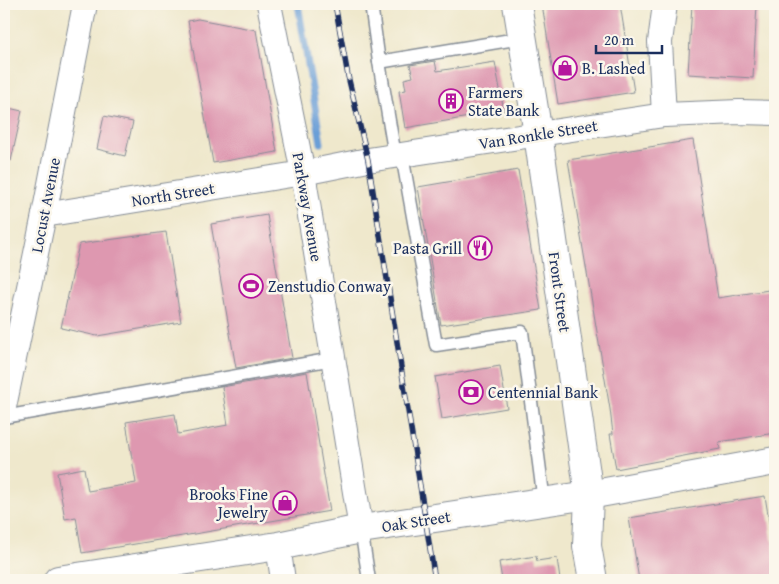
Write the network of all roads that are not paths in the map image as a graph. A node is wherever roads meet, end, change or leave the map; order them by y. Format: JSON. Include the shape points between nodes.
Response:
{"nodes":[{"id":1,"x":85,"y":4,"type":"edge"},
{"id":2,"x":269,"y":4,"type":"edge"},
{"id":3,"x":371,"y":4,"type":"edge"},
{"id":4,"x":516,"y":4,"type":"edge"},
{"id":5,"x":665,"y":4,"type":"edge"},
{"id":6,"x":522,"y":38,"type":"junction"},
{"id":7,"x":379,"y":62,"type":"junction"},
{"id":8,"x":775,"y":113,"type":"edge"},
{"id":9,"x":664,"y":114,"type":"junction"},
{"id":10,"x":538,"y":134,"type":"junction"},
{"id":11,"x":399,"y":155,"type":"junction"},
{"id":12,"x":303,"y":173,"type":"junction"},
{"id":13,"x":44,"y":215,"type":"junction"},
{"id":14,"x":333,"y":359,"type":"junction"},
{"id":15,"x":4,"y":407,"type":"edge"},
{"id":16,"x":4,"y":417,"type":"edge"},
{"id":17,"x":775,"y":461,"type":"edge"},
{"id":18,"x":589,"y":496,"type":"junction"},
{"id":19,"x":544,"y":502,"type":"junction"},
{"id":20,"x":361,"y":529,"type":"junction"},
{"id":21,"x":278,"y":546,"type":"junction"},
{"id":22,"x":70,"y":579,"type":"edge"},
{"id":23,"x":283,"y":580,"type":"edge"},
{"id":24,"x":369,"y":580,"type":"edge"},
{"id":25,"x":593,"y":580,"type":"edge"}],
"edges":[{"from":1,"to":13,"type":"street","name":"Locust Avenue"},
{"from":2,"to":12,"type":"street","name":"Parkway Avenue"},
{"from":3,"to":7,"type":"lane"},
{"from":4,"to":6,"type":"main road","name":"Front Street"},
{"from":5,"to":9,"type":"street","via":[[660,42]]},
{"from":6,"to":7,"type":"lane"},
{"from":6,"to":10,"type":"main road","name":"Front Street"},
{"from":7,"to":11,"type":"lane"},
{"from":8,"to":9,"type":"street","name":"Van Ronkle Street"},
{"from":9,"to":10,"type":"street","name":"Van Ronkle Street"},
{"from":10,"to":11,"type":"street","name":"Van Ronkle Street"},
{"from":10,"to":18,"type":"main road","name":"Front Street"},
{"from":11,"to":12,"type":"street","name":"Van Ronkle Street"},
{"from":11,"to":19,"type":"lane","via":[[436,345],[522,332]]},
{"from":12,"to":13,"type":"street","name":"North Street"},
{"from":12,"to":14,"type":"street","name":"Parkway Avenue"},
{"from":13,"to":15,"type":"street","name":"Locust Avenue"},
{"from":14,"to":16,"type":"lane"},
{"from":14,"to":20,"type":"street","name":"Parkway Avenue"},
{"from":17,"to":18,"type":"main road","name":"Oak Street"},
{"from":18,"to":19,"type":"main road","name":"Oak Street"},
{"from":18,"to":25,"type":"main road","name":"Front Street","via":[[587,546]]},
{"from":19,"to":20,"type":"main road","name":"Oak Street"},
{"from":20,"to":21,"type":"main road","name":"Oak Street"},
{"from":20,"to":24,"type":"lane"},
{"from":21,"to":22,"type":"main road","name":"Oak Street"},
{"from":21,"to":23,"type":"street"}]}
